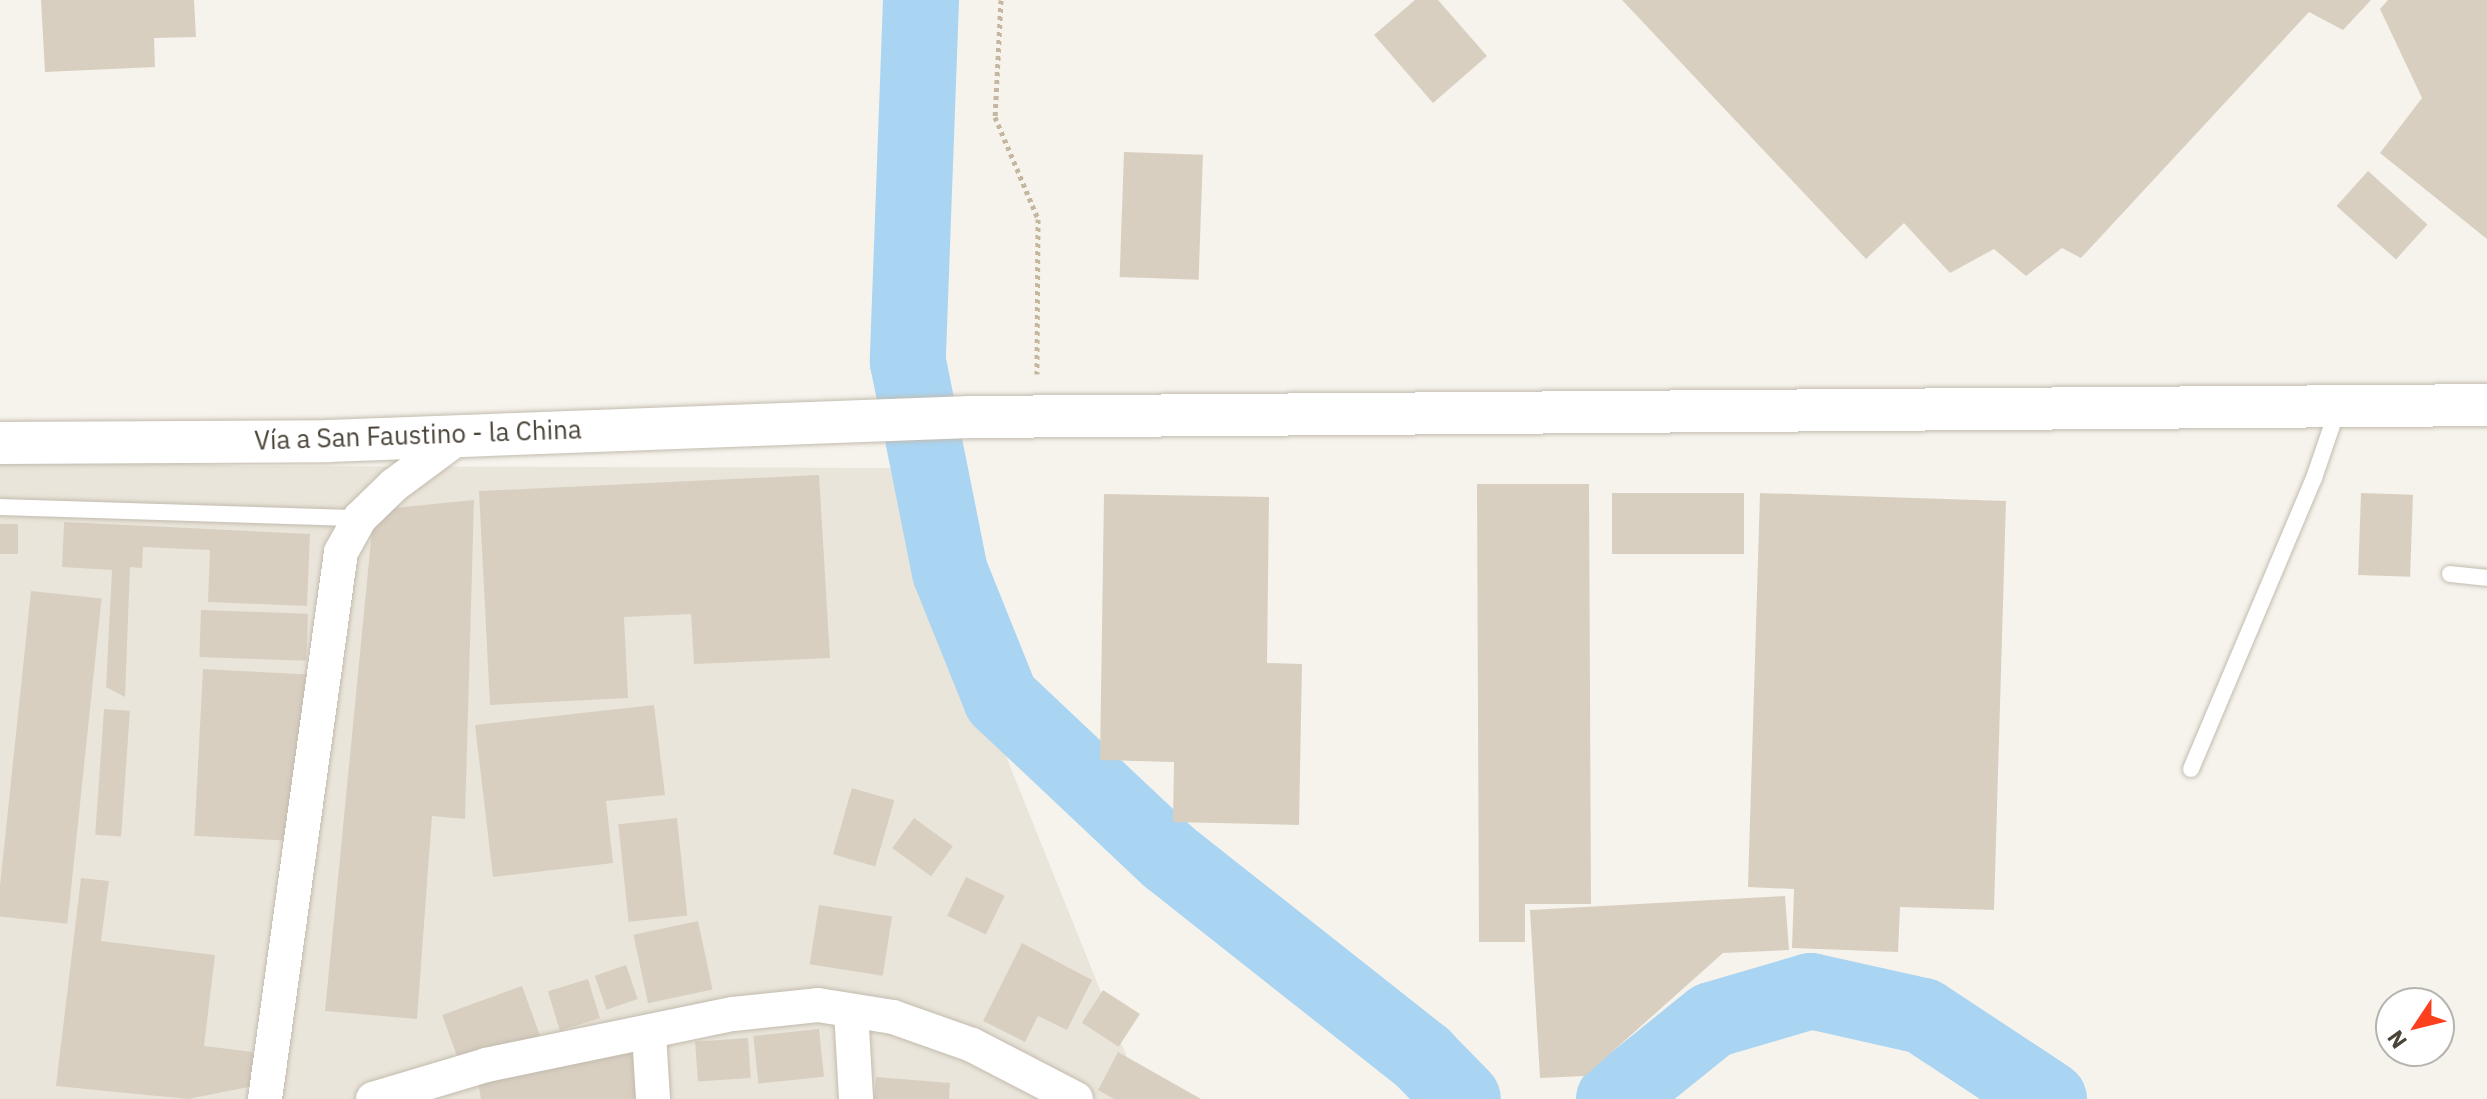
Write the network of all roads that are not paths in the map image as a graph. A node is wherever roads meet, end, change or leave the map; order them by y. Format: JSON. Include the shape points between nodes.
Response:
{"nodes":[{"id":1,"x":2487,"y":405,"type":"edge"},
{"id":2,"x":2339,"y":407,"type":"junction"},
{"id":3,"x":466,"y":432,"type":"junction"},
{"id":4,"x":0,"y":443,"type":"edge"},
{"id":5,"x":0,"y":507,"type":"edge"},
{"id":6,"x":360,"y":518,"type":"junction"},
{"id":7,"x":2450,"y":574,"type":"dead end"},
{"id":8,"x":2487,"y":578,"type":"edge"},
{"id":9,"x":2191,"y":769,"type":"dead end"},
{"id":10,"x":851,"y":1011,"type":"junction"},
{"id":11,"x":649,"y":1035,"type":"junction"},
{"id":12,"x":265,"y":1099,"type":"edge"},
{"id":13,"x":373,"y":1099,"type":"edge"},
{"id":14,"x":653,"y":1099,"type":"edge"},
{"id":15,"x":856,"y":1099,"type":"edge"},
{"id":16,"x":1076,"y":1099,"type":"edge"}],
"edges":[{"from":1,"to":2,"type":"street","name":"Vía a San Faustino - la China"},
{"from":2,"to":3,"type":"street","name":"Vía a San Faustino - la China","via":[[971,417]]},
{"from":2,"to":9,"type":"lane"},
{"from":3,"to":4,"type":"street","name":"Vía a San Faustino - la China","via":[[328,441]]},
{"from":3,"to":6,"type":"street","via":[[394,485]]},
{"from":5,"to":6,"type":"lane"},
{"from":6,"to":12,"type":"street","via":[[341,552]]},
{"from":7,"to":8,"type":"lane"},
{"from":10,"to":11,"type":"street","via":[[818,1005],[733,1014]]},
{"from":10,"to":15,"type":"street"},
{"from":10,"to":16,"type":"street","via":[[893,1017],[972,1045]]},
{"from":11,"to":13,"type":"street","via":[[486,1065]]},
{"from":11,"to":14,"type":"street"}]}
